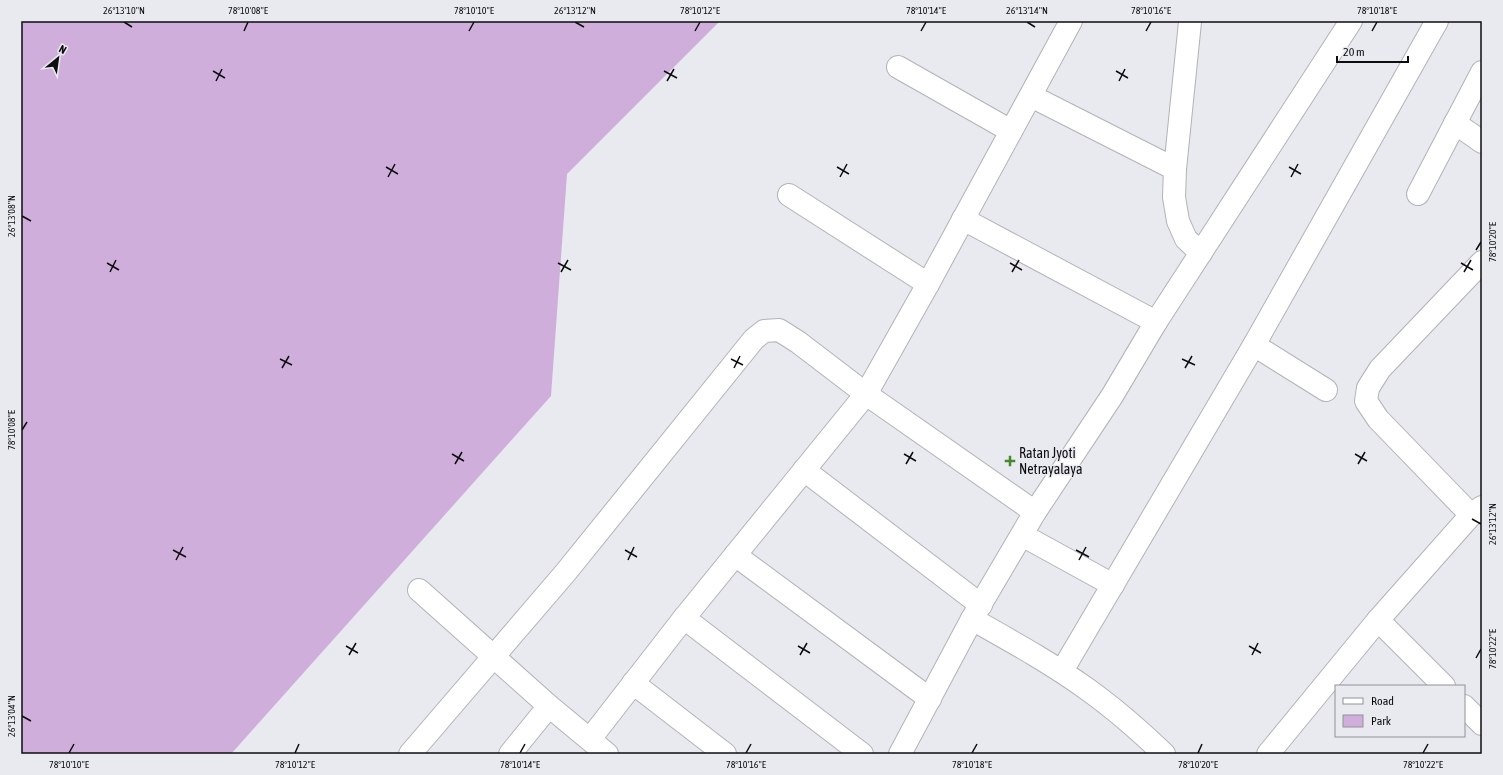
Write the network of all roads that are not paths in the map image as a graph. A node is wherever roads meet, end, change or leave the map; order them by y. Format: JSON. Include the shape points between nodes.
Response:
{"nodes":[{"id":1,"x":1071,"y":21,"type":"edge"},
{"id":2,"x":1351,"y":21,"type":"edge"},
{"id":3,"x":1437,"y":21,"type":"edge"},
{"id":4,"x":1189,"y":22,"type":"edge"},
{"id":5,"x":898,"y":67,"type":"dead end"},
{"id":6,"x":1482,"y":72,"type":"edge"},
{"id":7,"x":1031,"y":96,"type":"junction"},
{"id":8,"x":1456,"y":123,"type":"junction"},
{"id":9,"x":1011,"y":131,"type":"junction"},
{"id":10,"x":1482,"y":142,"type":"edge"},
{"id":11,"x":1175,"y":169,"type":"junction"},
{"id":12,"x":1418,"y":194,"type":"dead end"},
{"id":13,"x":789,"y":195,"type":"dead end"},
{"id":14,"x":963,"y":219,"type":"junction"},
{"id":15,"x":1201,"y":253,"type":"junction"},
{"id":16,"x":1482,"y":262,"type":"edge"},
{"id":17,"x":928,"y":284,"type":"junction"},
{"id":18,"x":1156,"y":322,"type":"junction"},
{"id":19,"x":1254,"y":345,"type":"junction"},
{"id":20,"x":1326,"y":390,"type":"dead end"},
{"id":21,"x":866,"y":394,"type":"junction"},
{"id":22,"x":804,"y":470,"type":"junction"},
{"id":23,"x":1476,"y":511,"type":"edge"},
{"id":24,"x":1035,"y":512,"type":"junction"},
{"id":25,"x":1022,"y":535,"type":"junction"},
{"id":26,"x":735,"y":555,"type":"junction"},
{"id":27,"x":1112,"y":585,"type":"junction"},
{"id":28,"x":419,"y":590,"type":"dead end"},
{"id":29,"x":976,"y":612,"type":"junction"},
{"id":30,"x":684,"y":618,"type":"junction"},
{"id":31,"x":1378,"y":620,"type":"junction"},
{"id":32,"x":494,"y":656,"type":"junction"},
{"id":33,"x":1062,"y":671,"type":"junction"},
{"id":34,"x":633,"y":683,"type":"junction"},
{"id":35,"x":1443,"y":685,"type":"edge"},
{"id":36,"x":930,"y":699,"type":"junction"},
{"id":37,"x":549,"y":706,"type":"junction"},
{"id":38,"x":1465,"y":707,"type":"edge"},
{"id":39,"x":1482,"y":724,"type":"edge"},
{"id":40,"x":590,"y":739,"type":"junction"},
{"id":41,"x":410,"y":754,"type":"edge"},
{"id":42,"x":510,"y":754,"type":"edge"},
{"id":43,"x":607,"y":754,"type":"edge"},
{"id":44,"x":725,"y":754,"type":"edge"},
{"id":45,"x":862,"y":754,"type":"edge"},
{"id":46,"x":900,"y":754,"type":"edge"},
{"id":47,"x":1164,"y":754,"type":"edge"},
{"id":48,"x":1268,"y":754,"type":"edge"}],
"edges":[{"from":1,"to":7,"type":"street"},
{"from":2,"to":15,"type":"street"},
{"from":3,"to":19,"type":"street"},
{"from":4,"to":11,"type":"street"},
{"from":5,"to":9,"type":"street"},
{"from":6,"to":8,"type":"street"},
{"from":7,"to":9,"type":"street"},
{"from":7,"to":11,"type":"street"},
{"from":8,"to":10,"type":"street"},
{"from":8,"to":12,"type":"street"},
{"from":9,"to":14,"type":"street"},
{"from":11,"to":15,"type":"street","via":[[1174,197],[1178,221],[1186,239]]},
{"from":13,"to":17,"type":"street"},
{"from":14,"to":17,"type":"street"},
{"from":14,"to":18,"type":"street"},
{"from":15,"to":18,"type":"street"},
{"from":16,"to":23,"type":"street","via":[[1380,369],[1368,388],[1366,402],[1378,419]]},
{"from":17,"to":21,"type":"street"},
{"from":18,"to":24,"type":"street","via":[[1112,396]]},
{"from":19,"to":20,"type":"street"},
{"from":19,"to":27,"type":"street"},
{"from":21,"to":22,"type":"street"},
{"from":21,"to":24,"type":"street"},
{"from":21,"to":32,"type":"street","via":[[779,330],[764,331]]},
{"from":22,"to":26,"type":"street"},
{"from":22,"to":29,"type":"street"},
{"from":23,"to":31,"type":"street"},
{"from":24,"to":25,"type":"street"},
{"from":25,"to":27,"type":"street"},
{"from":25,"to":29,"type":"street"},
{"from":26,"to":30,"type":"street"},
{"from":26,"to":36,"type":"street"},
{"from":27,"to":33,"type":"street"},
{"from":28,"to":32,"type":"street"},
{"from":29,"to":33,"type":"street"},
{"from":29,"to":36,"type":"street"},
{"from":30,"to":34,"type":"street"},
{"from":30,"to":45,"type":"street"},
{"from":31,"to":35,"type":"street"},
{"from":31,"to":48,"type":"street"},
{"from":32,"to":37,"type":"street"},
{"from":32,"to":41,"type":"street"},
{"from":33,"to":47,"type":"street","via":[[1130,723]]},
{"from":34,"to":40,"type":"street"},
{"from":34,"to":44,"type":"street"},
{"from":36,"to":46,"type":"street"},
{"from":37,"to":40,"type":"street"},
{"from":37,"to":42,"type":"street"},
{"from":38,"to":39,"type":"street"},
{"from":40,"to":43,"type":"street"}]}
